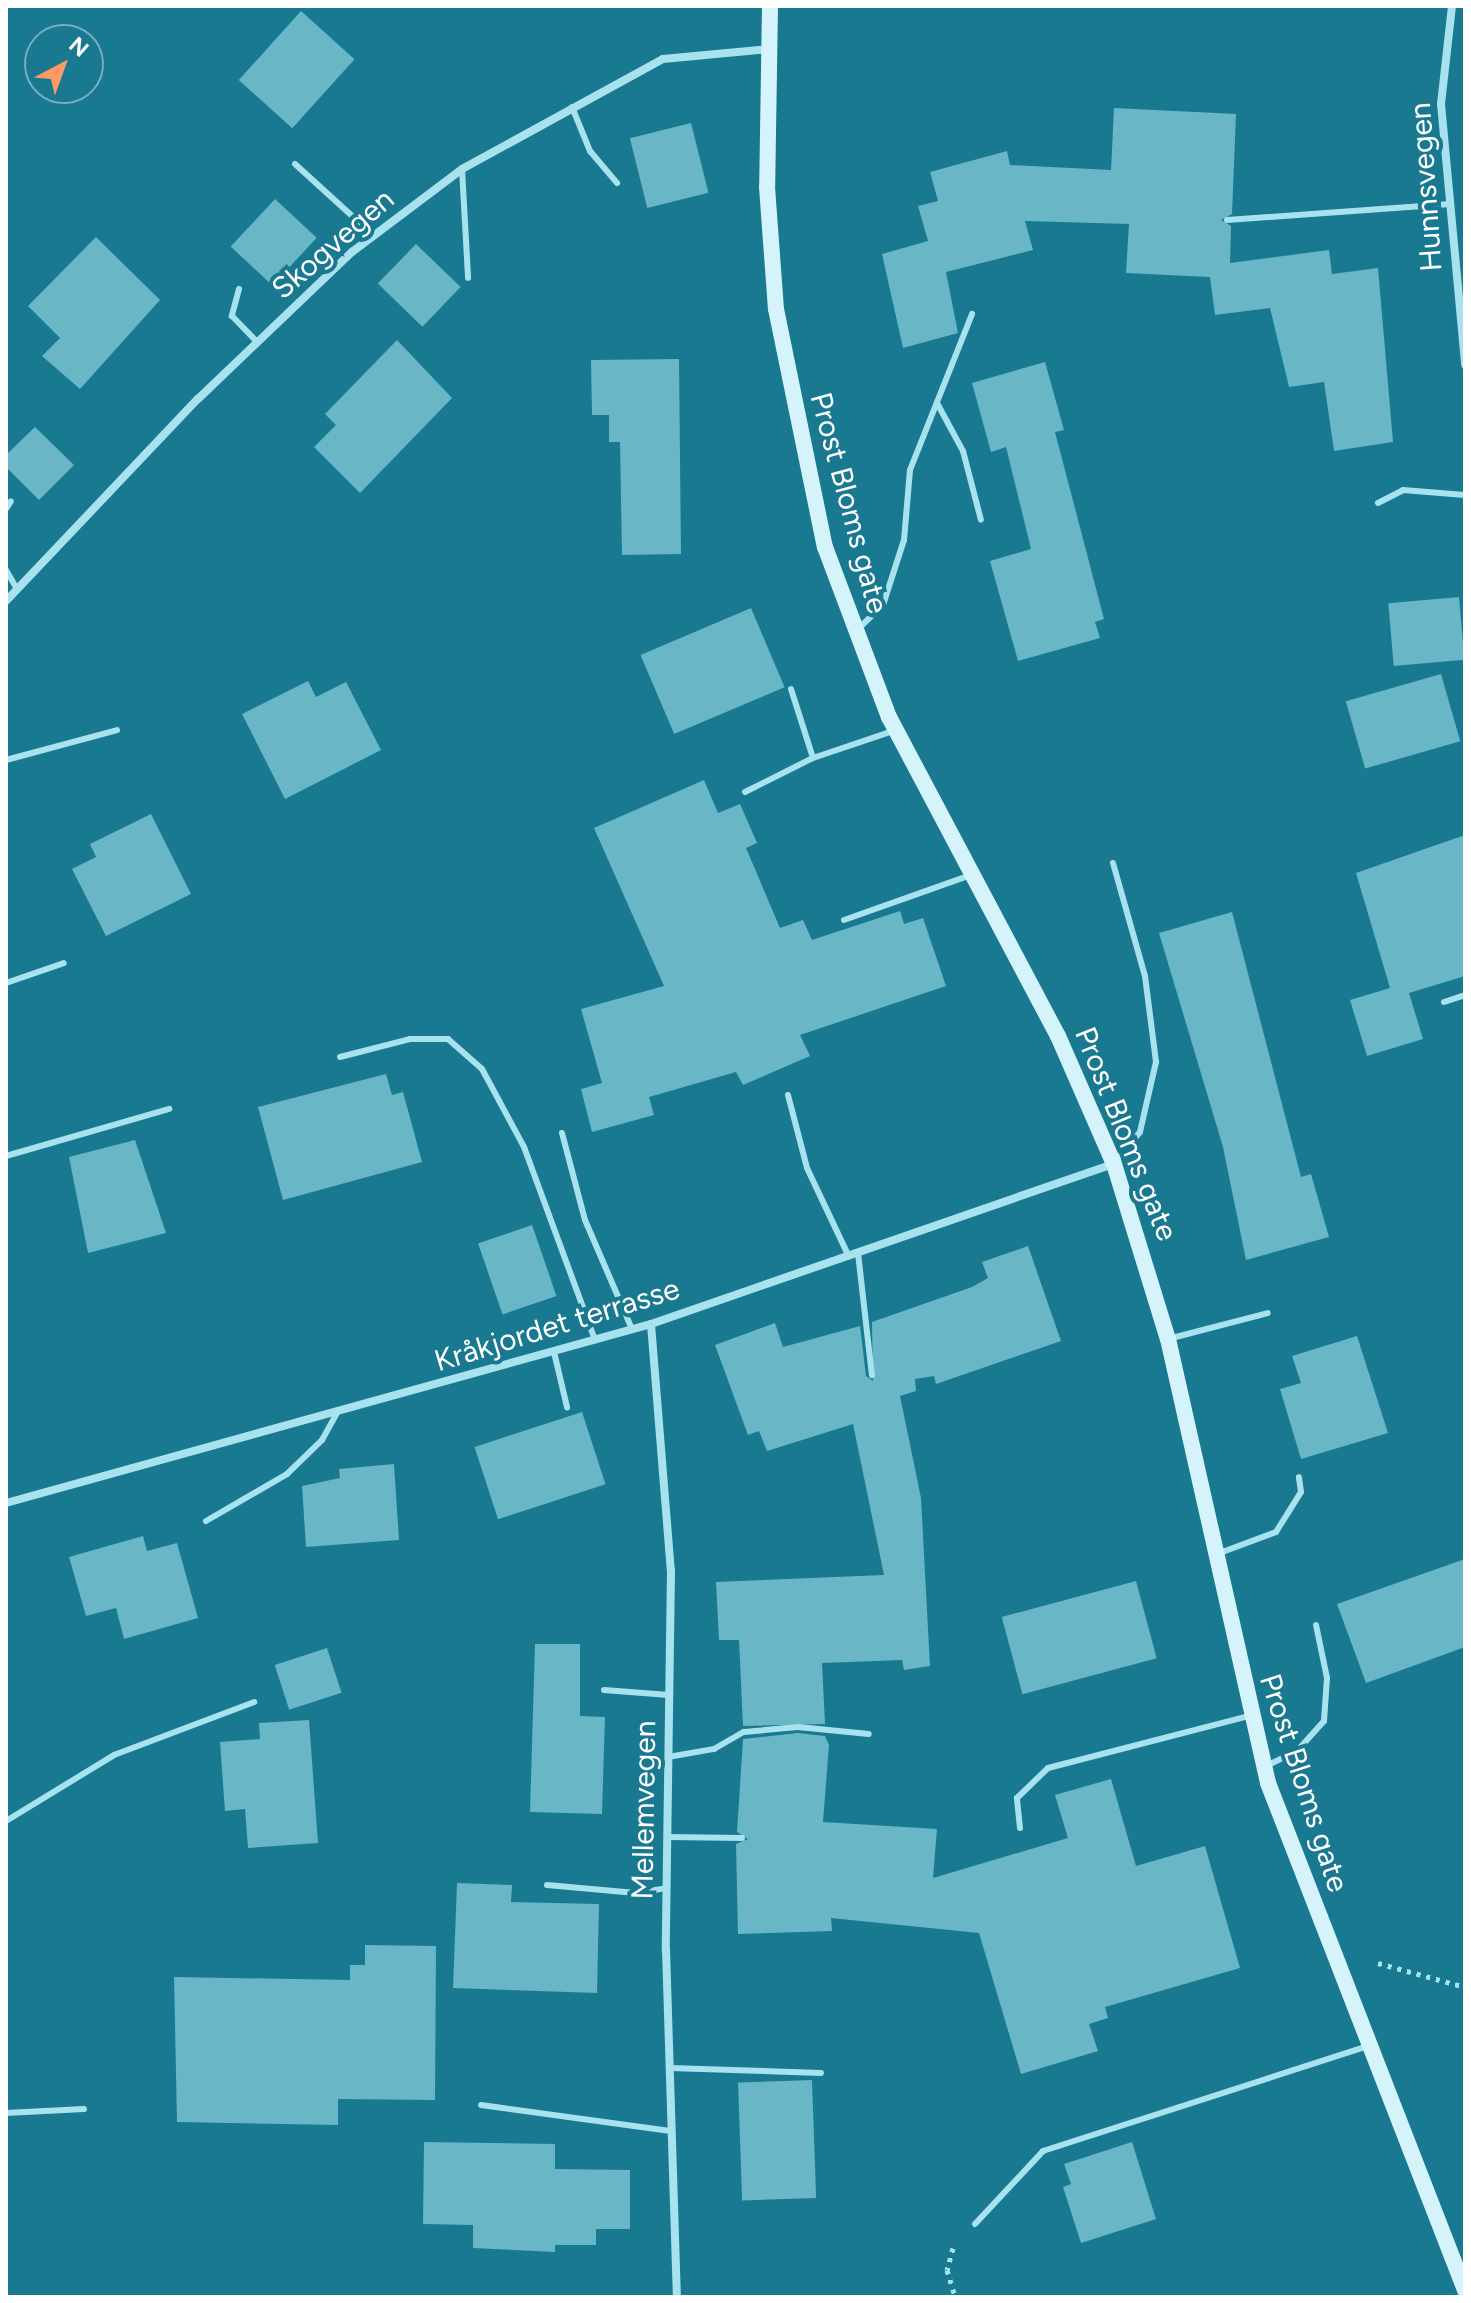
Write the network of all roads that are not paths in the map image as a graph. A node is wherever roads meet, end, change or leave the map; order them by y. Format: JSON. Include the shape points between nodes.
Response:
{"nodes":[{"id":1,"x":770,"y":6,"type":"edge"},
{"id":2,"x":1452,"y":6,"type":"edge"},
{"id":3,"x":769,"y":49,"type":"junction"},
{"id":4,"x":572,"y":107,"type":"junction"},
{"id":5,"x":295,"y":164,"type":"dead end"},
{"id":6,"x":462,"y":169,"type":"junction"},
{"id":7,"x":617,"y":183,"type":"dead end"},
{"id":8,"x":1450,"y":204,"type":"junction"},
{"id":9,"x":1227,"y":220,"type":"dead end"},
{"id":10,"x":374,"y":236,"type":"junction"},
{"id":11,"x":1461,"y":273,"type":"edge"},
{"id":12,"x":468,"y":278,"type":"dead end"},
{"id":13,"x":239,"y":289,"type":"dead end"},
{"id":14,"x":972,"y":314,"type":"dead end"},
{"id":15,"x":257,"y":342,"type":"junction"},
{"id":16,"x":1465,"y":365,"type":"edge"},
{"id":17,"x":937,"y":403,"type":"junction"},
{"id":18,"x":1465,"y":495,"type":"edge"},
{"id":19,"x":11,"y":501,"type":"dead end"},
{"id":20,"x":1378,"y":503,"type":"dead end"},
{"id":21,"x":6,"y":509,"type":"edge"},
{"id":22,"x":981,"y":520,"type":"dead end"},
{"id":23,"x":6,"y":570,"type":"edge"},
{"id":24,"x":17,"y":589,"type":"junction"},
{"id":25,"x":6,"y":601,"type":"edge"},
{"id":26,"x":855,"y":633,"type":"junction"},
{"id":27,"x":791,"y":689,"type":"dead end"},
{"id":28,"x":117,"y":730,"type":"dead end"},
{"id":29,"x":896,"y":730,"type":"junction"},
{"id":30,"x":813,"y":758,"type":"junction"},
{"id":31,"x":6,"y":760,"type":"edge"},
{"id":32,"x":745,"y":792,"type":"dead end"},
{"id":33,"x":1113,"y":863,"type":"dead end"},
{"id":34,"x":971,"y":875,"type":"junction"},
{"id":35,"x":844,"y":920,"type":"dead end"},
{"id":36,"x":64,"y":963,"type":"dead end"},
{"id":37,"x":6,"y":983,"type":"edge"},
{"id":38,"x":1465,"y":995,"type":"edge"},
{"id":39,"x":1444,"y":1002,"type":"dead end"},
{"id":40,"x":340,"y":1057,"type":"dead end"},
{"id":41,"x":788,"y":1095,"type":"dead end"},
{"id":42,"x":169,"y":1109,"type":"dead end"},
{"id":43,"x":562,"y":1133,"type":"dead end"},
{"id":44,"x":6,"y":1156,"type":"edge"},
{"id":45,"x":1114,"y":1164,"type":"junction"},
{"id":46,"x":854,"y":1255,"type":"junction"},
{"id":47,"x":1268,"y":1313,"type":"dead end"},
{"id":48,"x":651,"y":1324,"type":"junction"},
{"id":49,"x":632,"y":1329,"type":"junction"},
{"id":50,"x":1168,"y":1339,"type":"junction"},
{"id":51,"x":595,"y":1340,"type":"junction"},
{"id":52,"x":554,"y":1352,"type":"junction"},
{"id":53,"x":872,"y":1375,"type":"dead end"},
{"id":54,"x":567,"y":1407,"type":"dead end"},
{"id":55,"x":337,"y":1413,"type":"junction"},
{"id":56,"x":1299,"y":1477,"type":"dead end"},
{"id":57,"x":6,"y":1503,"type":"edge"},
{"id":58,"x":206,"y":1521,"type":"dead end"},
{"id":59,"x":1214,"y":1555,"type":"junction"},
{"id":60,"x":1316,"y":1625,"type":"dead end"},
{"id":61,"x":604,"y":1690,"type":"dead end"},
{"id":62,"x":669,"y":1695,"type":"junction"},
{"id":63,"x":254,"y":1702,"type":"dead end"},
{"id":64,"x":1249,"y":1716,"type":"junction"},
{"id":65,"x":869,"y":1734,"type":"dead end"},
{"id":66,"x":668,"y":1757,"type":"junction"},
{"id":67,"x":1263,"y":1768,"type":"junction"},
{"id":68,"x":6,"y":1821,"type":"edge"},
{"id":69,"x":1020,"y":1828,"type":"dead end"},
{"id":70,"x":668,"y":1837,"type":"junction"},
{"id":71,"x":742,"y":1838,"type":"dead end"},
{"id":72,"x":547,"y":1885,"type":"dead end"},
{"id":73,"x":667,"y":1888,"type":"junction"},
{"id":74,"x":1368,"y":2046,"type":"junction"},
{"id":75,"x":670,"y":2068,"type":"junction"},
{"id":76,"x":821,"y":2073,"type":"dead end"},
{"id":77,"x":481,"y":2105,"type":"dead end"},
{"id":78,"x":84,"y":2109,"type":"dead end"},
{"id":79,"x":6,"y":2113,"type":"edge"},
{"id":80,"x":672,"y":2131,"type":"junction"},
{"id":81,"x":975,"y":2224,"type":"road end"},
{"id":82,"x":1465,"y":2290,"type":"edge"},
{"id":83,"x":677,"y":2297,"type":"edge"}],
"edges":[{"from":1,"to":3,"type":"main road","name":"Prost Bloms gate"},
{"from":2,"to":8,"type":"street","name":"Hunnsvegen","via":[[1441,104]]},
{"from":3,"to":4,"type":"street","name":"Skogvegen","via":[[663,59]]},
{"from":3,"to":26,"type":"main road","name":"Prost Bloms gate","via":[[776,309],[795,429]]},
{"from":4,"to":6,"type":"street","name":"Skogvegen"},
{"from":4,"to":7,"type":"lane","via":[[590,151]]},
{"from":5,"to":10,"type":"lane"},
{"from":6,"to":10,"type":"street","name":"Skogvegen"},
{"from":6,"to":12,"type":"lane"},
{"from":8,"to":9,"type":"lane"},
{"from":8,"to":11,"type":"street","name":"Hunnsvegen"},
{"from":10,"to":15,"type":"street","name":"Skogvegen"},
{"from":11,"to":16,"type":"street","name":"Hunnsvegen"},
{"from":13,"to":15,"type":"lane","via":[[232,316]]},
{"from":14,"to":17,"type":"lane"},
{"from":15,"to":24,"type":"street","name":"Skogvegen"},
{"from":17,"to":22,"type":"lane","via":[[963,451]]},
{"from":17,"to":26,"type":"lane","via":[[910,470],[904,540],[883,605]]},
{"from":18,"to":20,"type":"lane","via":[[1403,490]]},
{"from":19,"to":21,"type":"lane"},
{"from":23,"to":24,"type":"lane"},
{"from":24,"to":25,"type":"street","name":"Skogvegen"},
{"from":26,"to":29,"type":"main road","name":"Prost Bloms gate"},
{"from":27,"to":30,"type":"lane"},
{"from":28,"to":31,"type":"lane"},
{"from":29,"to":30,"type":"lane"},
{"from":29,"to":34,"type":"main road","name":"Prost Bloms gate"},
{"from":30,"to":32,"type":"lane"},
{"from":33,"to":45,"type":"lane","via":[[1145,976],[1156,1062],[1140,1132]]},
{"from":34,"to":35,"type":"lane"},
{"from":34,"to":45,"type":"main road","name":"Prost Bloms gate","via":[[1058,1036]]},
{"from":36,"to":37,"type":"lane"},
{"from":38,"to":39,"type":"lane"},
{"from":40,"to":51,"type":"lane","via":[[410,1039],[448,1039],[482,1069],[524,1147]]},
{"from":41,"to":46,"type":"lane","via":[[807,1168]]},
{"from":42,"to":44,"type":"lane"},
{"from":43,"to":49,"type":"lane","via":[[585,1220]]},
{"from":45,"to":46,"type":"street","name":"Kråkjordet terrasse"},
{"from":45,"to":50,"type":"main road","name":"Prost Bloms gate"},
{"from":46,"to":48,"type":"street","name":"Kråkjordet terrasse"},
{"from":46,"to":53,"type":"lane"},
{"from":47,"to":50,"type":"lane"},
{"from":48,"to":49,"type":"street","name":"Kråkjordet terrasse"},
{"from":48,"to":62,"type":"street","name":"Mellemvegen","via":[[671,1570]]},
{"from":49,"to":51,"type":"street","name":"Kråkjordet terrasse"},
{"from":50,"to":59,"type":"main road","name":"Prost Bloms gate"},
{"from":51,"to":52,"type":"street","name":"Kråkjordet terrasse"},
{"from":52,"to":54,"type":"lane"},
{"from":52,"to":55,"type":"street","name":"Kråkjordet terrasse"},
{"from":55,"to":57,"type":"street","name":"Kråkjordet terrasse"},
{"from":55,"to":58,"type":"lane","via":[[322,1440],[287,1474]]},
{"from":56,"to":59,"type":"lane","via":[[1301,1492],[1276,1532]]},
{"from":59,"to":64,"type":"main road","name":"Prost Bloms gate"},
{"from":60,"to":67,"type":"lane","via":[[1327,1678],[1324,1721],[1297,1751]]},
{"from":61,"to":62,"type":"lane"},
{"from":62,"to":66,"type":"street","name":"Mellemvegen"},
{"from":63,"to":68,"type":"lane","via":[[114,1755]]},
{"from":64,"to":67,"type":"main road","name":"Prost Bloms gate"},
{"from":64,"to":69,"type":"lane","via":[[1048,1768],[1017,1798]]},
{"from":65,"to":66,"type":"lane","via":[[798,1727],[744,1732],[714,1749]]},
{"from":66,"to":70,"type":"street","name":"Mellemvegen"},
{"from":67,"to":74,"type":"main road","name":"Prost Bloms gate"},
{"from":70,"to":71,"type":"lane"},
{"from":70,"to":73,"type":"street","name":"Mellemvegen"},
{"from":72,"to":73,"type":"lane","via":[[636,1893]]},
{"from":73,"to":75,"type":"street","name":"Mellemvegen"},
{"from":74,"to":81,"type":"lane","via":[[1043,2151]]},
{"from":74,"to":82,"type":"main road","name":"Prost Bloms gate"},
{"from":75,"to":76,"type":"lane"},
{"from":75,"to":80,"type":"street","name":"Mellemvegen"},
{"from":77,"to":80,"type":"lane"},
{"from":78,"to":79,"type":"lane"},
{"from":80,"to":83,"type":"street","name":"Mellemvegen"}]}
